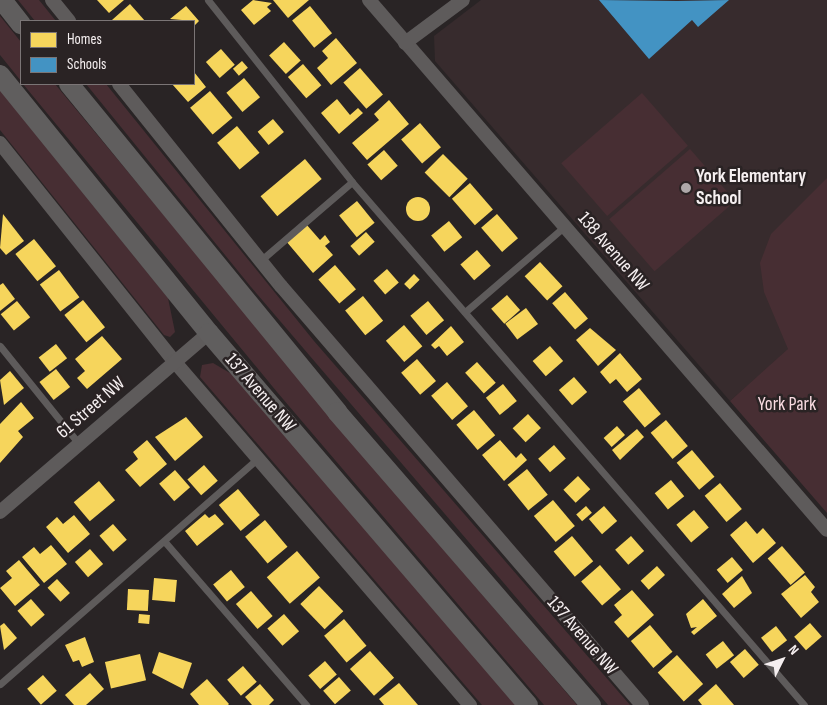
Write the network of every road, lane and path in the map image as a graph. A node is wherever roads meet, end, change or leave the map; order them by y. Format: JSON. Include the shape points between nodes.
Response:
{"nodes":[{"id":1,"x":2,"y":0,"type":"edge"},
{"id":2,"x":52,"y":0,"type":"edge"},
{"id":3,"x":208,"y":0,"type":"edge"},
{"id":4,"x":369,"y":0,"type":"edge"},
{"id":5,"x":463,"y":0,"type":"edge"},
{"id":6,"x":68,"y":20,"type":"edge"},
{"id":7,"x":20,"y":23,"type":"edge"},
{"id":8,"x":405,"y":43,"type":"junction"},
{"id":9,"x":0,"y":75,"type":"edge"},
{"id":10,"x":70,"y":85,"type":"edge"},
{"id":11,"x":120,"y":85,"type":"edge"},
{"id":12,"x":0,"y":143,"type":"edge"},
{"id":13,"x":352,"y":182,"type":"junction"},
{"id":14,"x":565,"y":226,"type":"junction"},
{"id":15,"x":260,"y":261,"type":"junction"},
{"id":16,"x":465,"y":312,"type":"junction"},
{"id":17,"x":209,"y":334,"type":"junction"},
{"id":18,"x":0,"y":346,"type":"edge"},
{"id":19,"x":174,"y":360,"type":"junction"},
{"id":20,"x":79,"y":444,"type":"junction"},
{"id":21,"x":258,"y":458,"type":"junction"},
{"id":22,"x":0,"y":512,"type":"edge"},
{"id":23,"x":827,"y":530,"type":"edge"},
{"id":24,"x":165,"y":542,"type":"junction"},
{"id":25,"x":0,"y":684,"type":"edge"},
{"id":26,"x":306,"y":705,"type":"edge"},
{"id":27,"x":470,"y":705,"type":"edge"},
{"id":28,"x":528,"y":705,"type":"edge"},
{"id":29,"x":591,"y":705,"type":"edge"},
{"id":30,"x":642,"y":705,"type":"edge"},
{"id":31,"x":804,"y":705,"type":"edge"}],
"edges":[{"from":1,"to":7,"type":"main road"},
{"from":2,"to":6,"type":"street"},
{"from":3,"to":13,"type":"lane"},
{"from":4,"to":8,"type":"street","name":"138 Avenue NW"},
{"from":5,"to":8,"type":"street"},
{"from":8,"to":14,"type":"street","name":"138 Avenue NW"},
{"from":9,"to":17,"type":"main road","name":"137 Avenue NW"},
{"from":10,"to":29,"type":"main road","name":"137 Avenue NW","via":[[337,412]]},
{"from":11,"to":15,"type":"street","name":"137 Avenue NW"},
{"from":12,"to":19,"type":"street"},
{"from":13,"to":15,"type":"lane"},
{"from":13,"to":16,"type":"lane"},
{"from":14,"to":16,"type":"lane"},
{"from":14,"to":23,"type":"street","name":"138 Avenue NW"},
{"from":15,"to":30,"type":"street","name":"137 Avenue NW"},
{"from":16,"to":31,"type":"lane"},
{"from":17,"to":19,"type":"street","name":"61 Street NW"},
{"from":17,"to":28,"type":"main road","name":"137 Avenue NW"},
{"from":18,"to":20,"type":"lane"},
{"from":19,"to":20,"type":"street","name":"61 Street NW"},
{"from":19,"to":21,"type":"street"},
{"from":20,"to":22,"type":"street","name":"61 Street NW"},
{"from":21,"to":24,"type":"lane"},
{"from":21,"to":27,"type":"street"},
{"from":24,"to":25,"type":"lane"},
{"from":24,"to":26,"type":"lane"}]}
